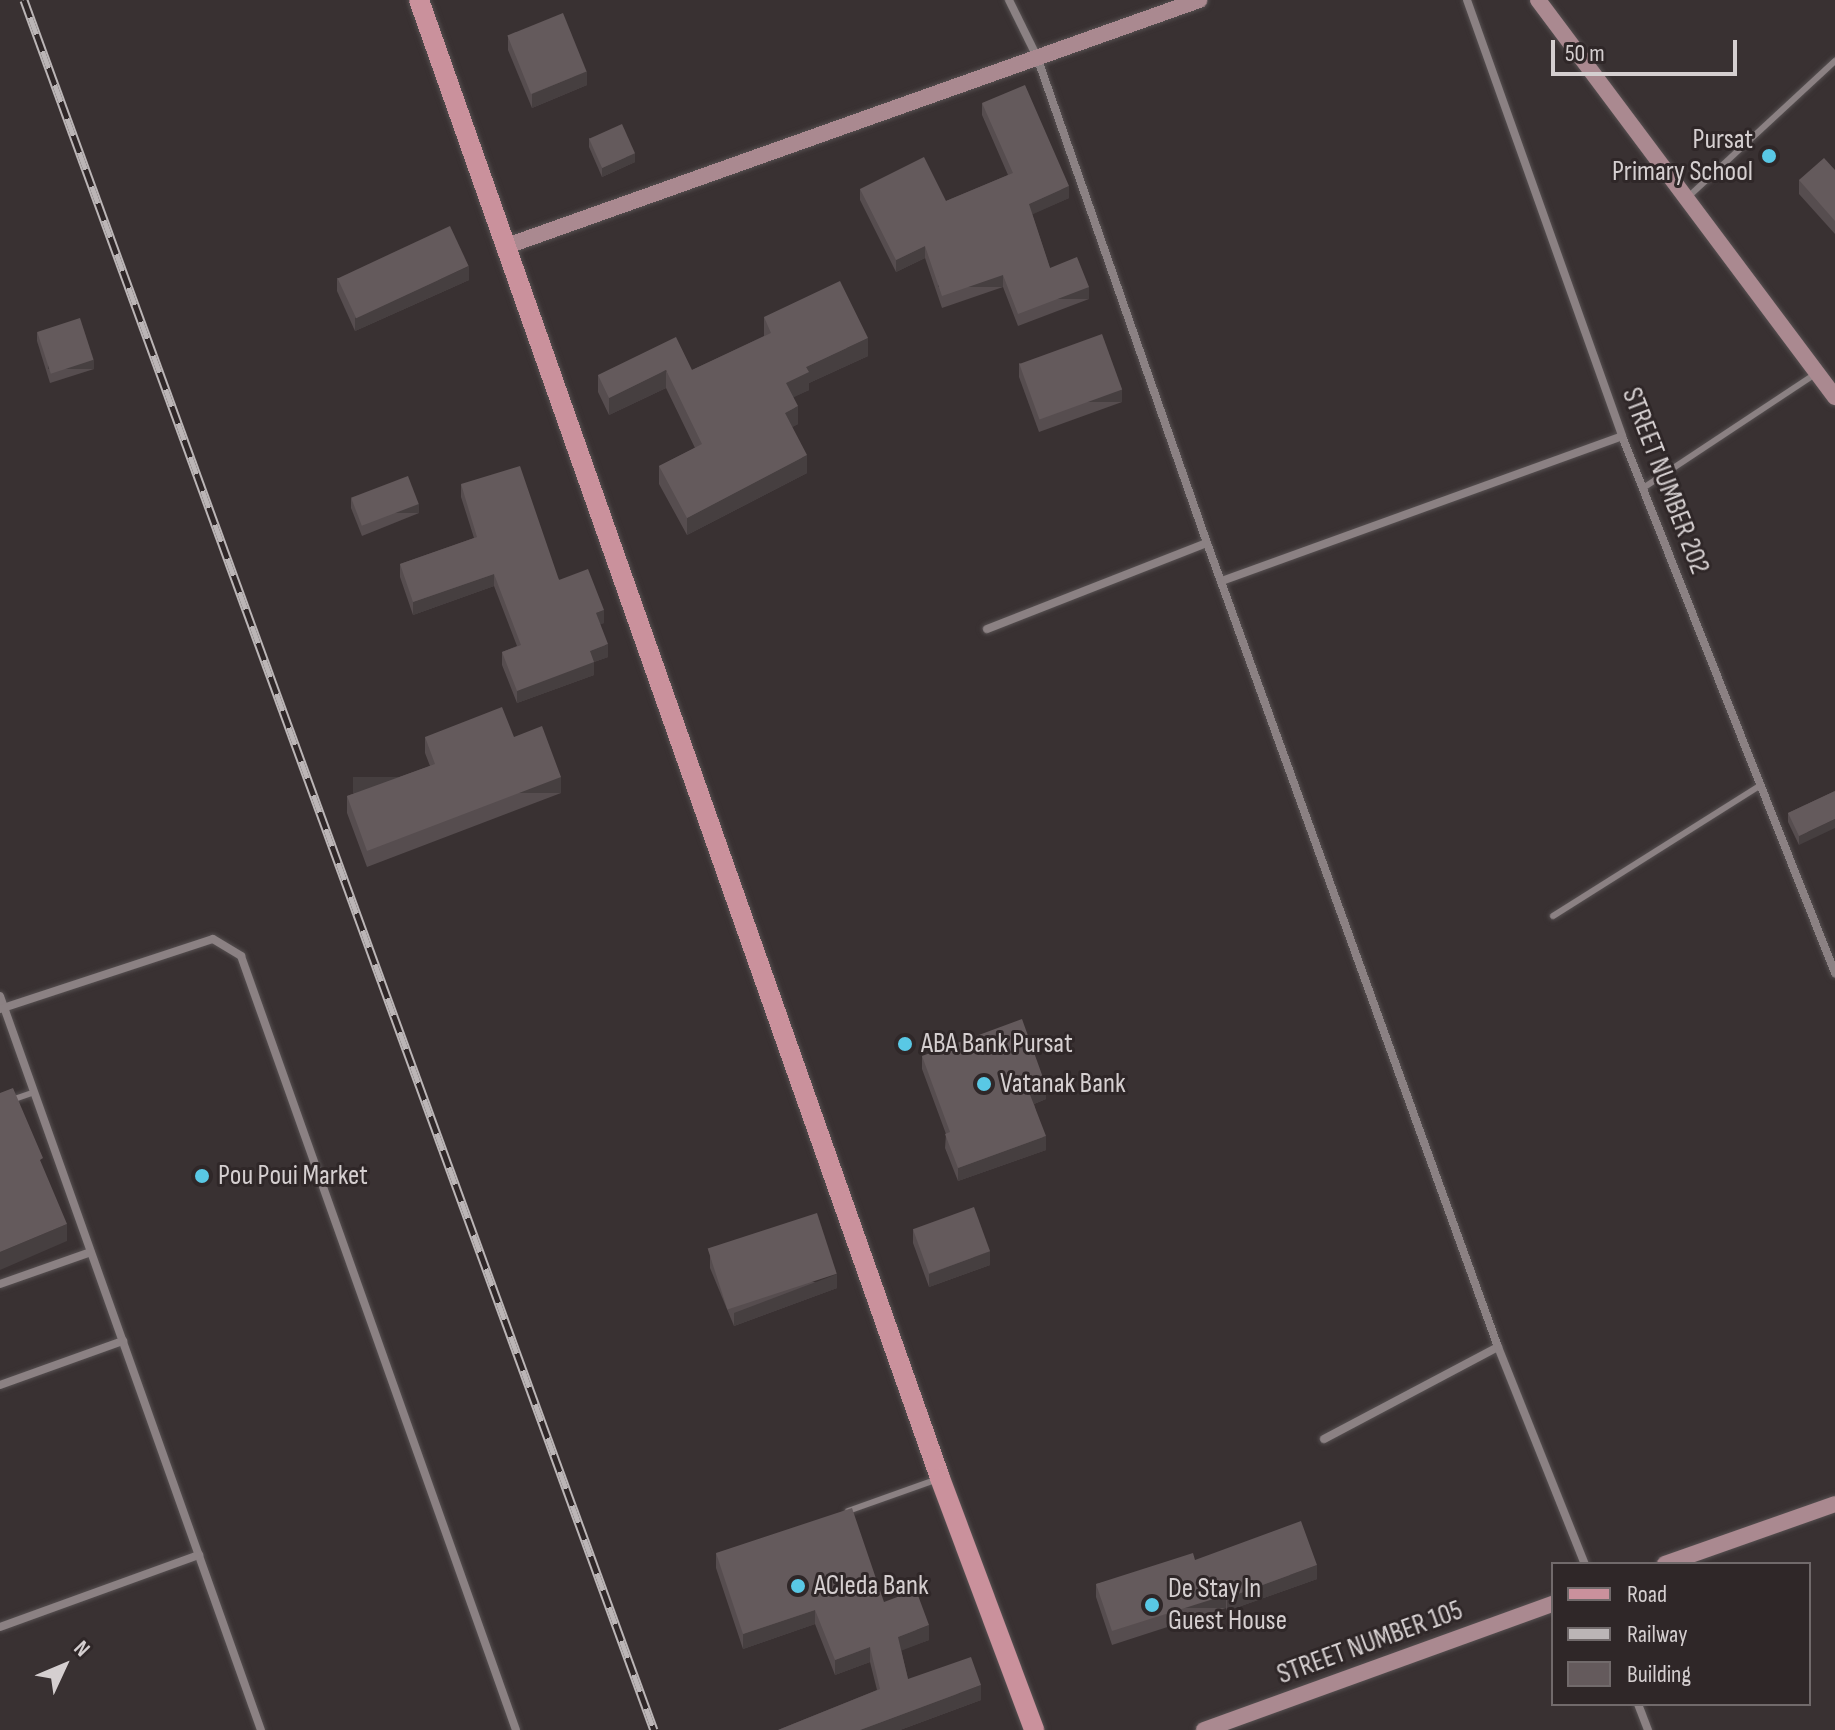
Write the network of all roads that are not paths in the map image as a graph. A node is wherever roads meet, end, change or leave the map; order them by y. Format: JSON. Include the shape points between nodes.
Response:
{"nodes":[{"id":1,"x":419,"y":0,"type":"edge"},
{"id":2,"x":1009,"y":0,"type":"edge"},
{"id":3,"x":1199,"y":0,"type":"edge"},
{"id":4,"x":1467,"y":0,"type":"edge"},
{"id":5,"x":1538,"y":0,"type":"edge"},
{"id":6,"x":1037,"y":57,"type":"junction"},
{"id":7,"x":1835,"y":61,"type":"edge"},
{"id":8,"x":1687,"y":198,"type":"junction"},
{"id":9,"x":504,"y":247,"type":"junction"},
{"id":10,"x":1817,"y":373,"type":"junction"},
{"id":11,"x":1835,"y":397,"type":"edge"},
{"id":12,"x":1622,"y":436,"type":"junction"},
{"id":13,"x":1643,"y":488,"type":"junction"},
{"id":14,"x":1207,"y":543,"type":"junction"},
{"id":15,"x":1222,"y":581,"type":"junction"},
{"id":16,"x":987,"y":629,"type":"dead end"},
{"id":17,"x":1761,"y":785,"type":"junction"},
{"id":18,"x":1553,"y":916,"type":"dead end"},
{"id":19,"x":1835,"y":973,"type":"edge"},
{"id":20,"x":0,"y":996,"type":"edge"},
{"id":21,"x":2,"y":1008,"type":"edge"},
{"id":22,"x":34,"y":1092,"type":"junction"},
{"id":23,"x":0,"y":1104,"type":"edge"},
{"id":24,"x":91,"y":1252,"type":"junction"},
{"id":25,"x":0,"y":1284,"type":"edge"},
{"id":26,"x":123,"y":1341,"type":"junction"},
{"id":27,"x":1498,"y":1347,"type":"junction"},
{"id":28,"x":0,"y":1385,"type":"edge"},
{"id":29,"x":1324,"y":1439,"type":"dead end"},
{"id":30,"x":940,"y":1478,"type":"junction"},
{"id":31,"x":1835,"y":1504,"type":"edge"},
{"id":32,"x":839,"y":1514,"type":"edge"},
{"id":33,"x":199,"y":1555,"type":"junction"},
{"id":34,"x":1584,"y":1562,"type":"edge"},
{"id":35,"x":1671,"y":1562,"type":"edge"},
{"id":36,"x":1551,"y":1605,"type":"edge"},
{"id":37,"x":0,"y":1627,"type":"edge"},
{"id":38,"x":1639,"y":1706,"type":"edge"},
{"id":39,"x":261,"y":1730,"type":"edge"},
{"id":40,"x":516,"y":1730,"type":"edge"},
{"id":41,"x":1034,"y":1730,"type":"edge"},
{"id":42,"x":1204,"y":1730,"type":"edge"},
{"id":43,"x":1648,"y":1730,"type":"edge"}],
"edges":[{"from":1,"to":9,"type":"main road"},
{"from":2,"to":6,"type":"street"},
{"from":3,"to":6,"type":"street"},
{"from":4,"to":12,"type":"street","name":"STREET NUMBER 202"},
{"from":5,"to":8,"type":"street"},
{"from":6,"to":9,"type":"street"},
{"from":6,"to":14,"type":"street"},
{"from":7,"to":8,"type":"lane"},
{"from":8,"to":10,"type":"street"},
{"from":9,"to":30,"type":"main road"},
{"from":10,"to":11,"type":"street"},
{"from":10,"to":13,"type":"lane"},
{"from":12,"to":13,"type":"street","name":"STREET NUMBER 202"},
{"from":12,"to":15,"type":"street"},
{"from":13,"to":17,"type":"street","name":"STREET NUMBER 202"},
{"from":14,"to":15,"type":"street"},
{"from":14,"to":16,"type":"street"},
{"from":15,"to":27,"type":"street"},
{"from":17,"to":18,"type":"lane"},
{"from":17,"to":19,"type":"street","name":"STREET NUMBER 202"},
{"from":20,"to":21,"type":"street"},
{"from":21,"to":22,"type":"street"},
{"from":21,"to":40,"type":"street","via":[[213,939],[241,956]]},
{"from":22,"to":23,"type":"lane"},
{"from":22,"to":24,"type":"street"},
{"from":24,"to":25,"type":"street"},
{"from":24,"to":26,"type":"street"},
{"from":26,"to":28,"type":"street"},
{"from":26,"to":33,"type":"street"},
{"from":27,"to":29,"type":"street"},
{"from":27,"to":34,"type":"street"},
{"from":30,"to":32,"type":"lane"},
{"from":30,"to":41,"type":"main road"},
{"from":31,"to":35,"type":"street"},
{"from":33,"to":37,"type":"street"},
{"from":33,"to":39,"type":"street"},
{"from":36,"to":42,"type":"street","name":"STREET NUMBER 105"},
{"from":38,"to":43,"type":"street"}]}
